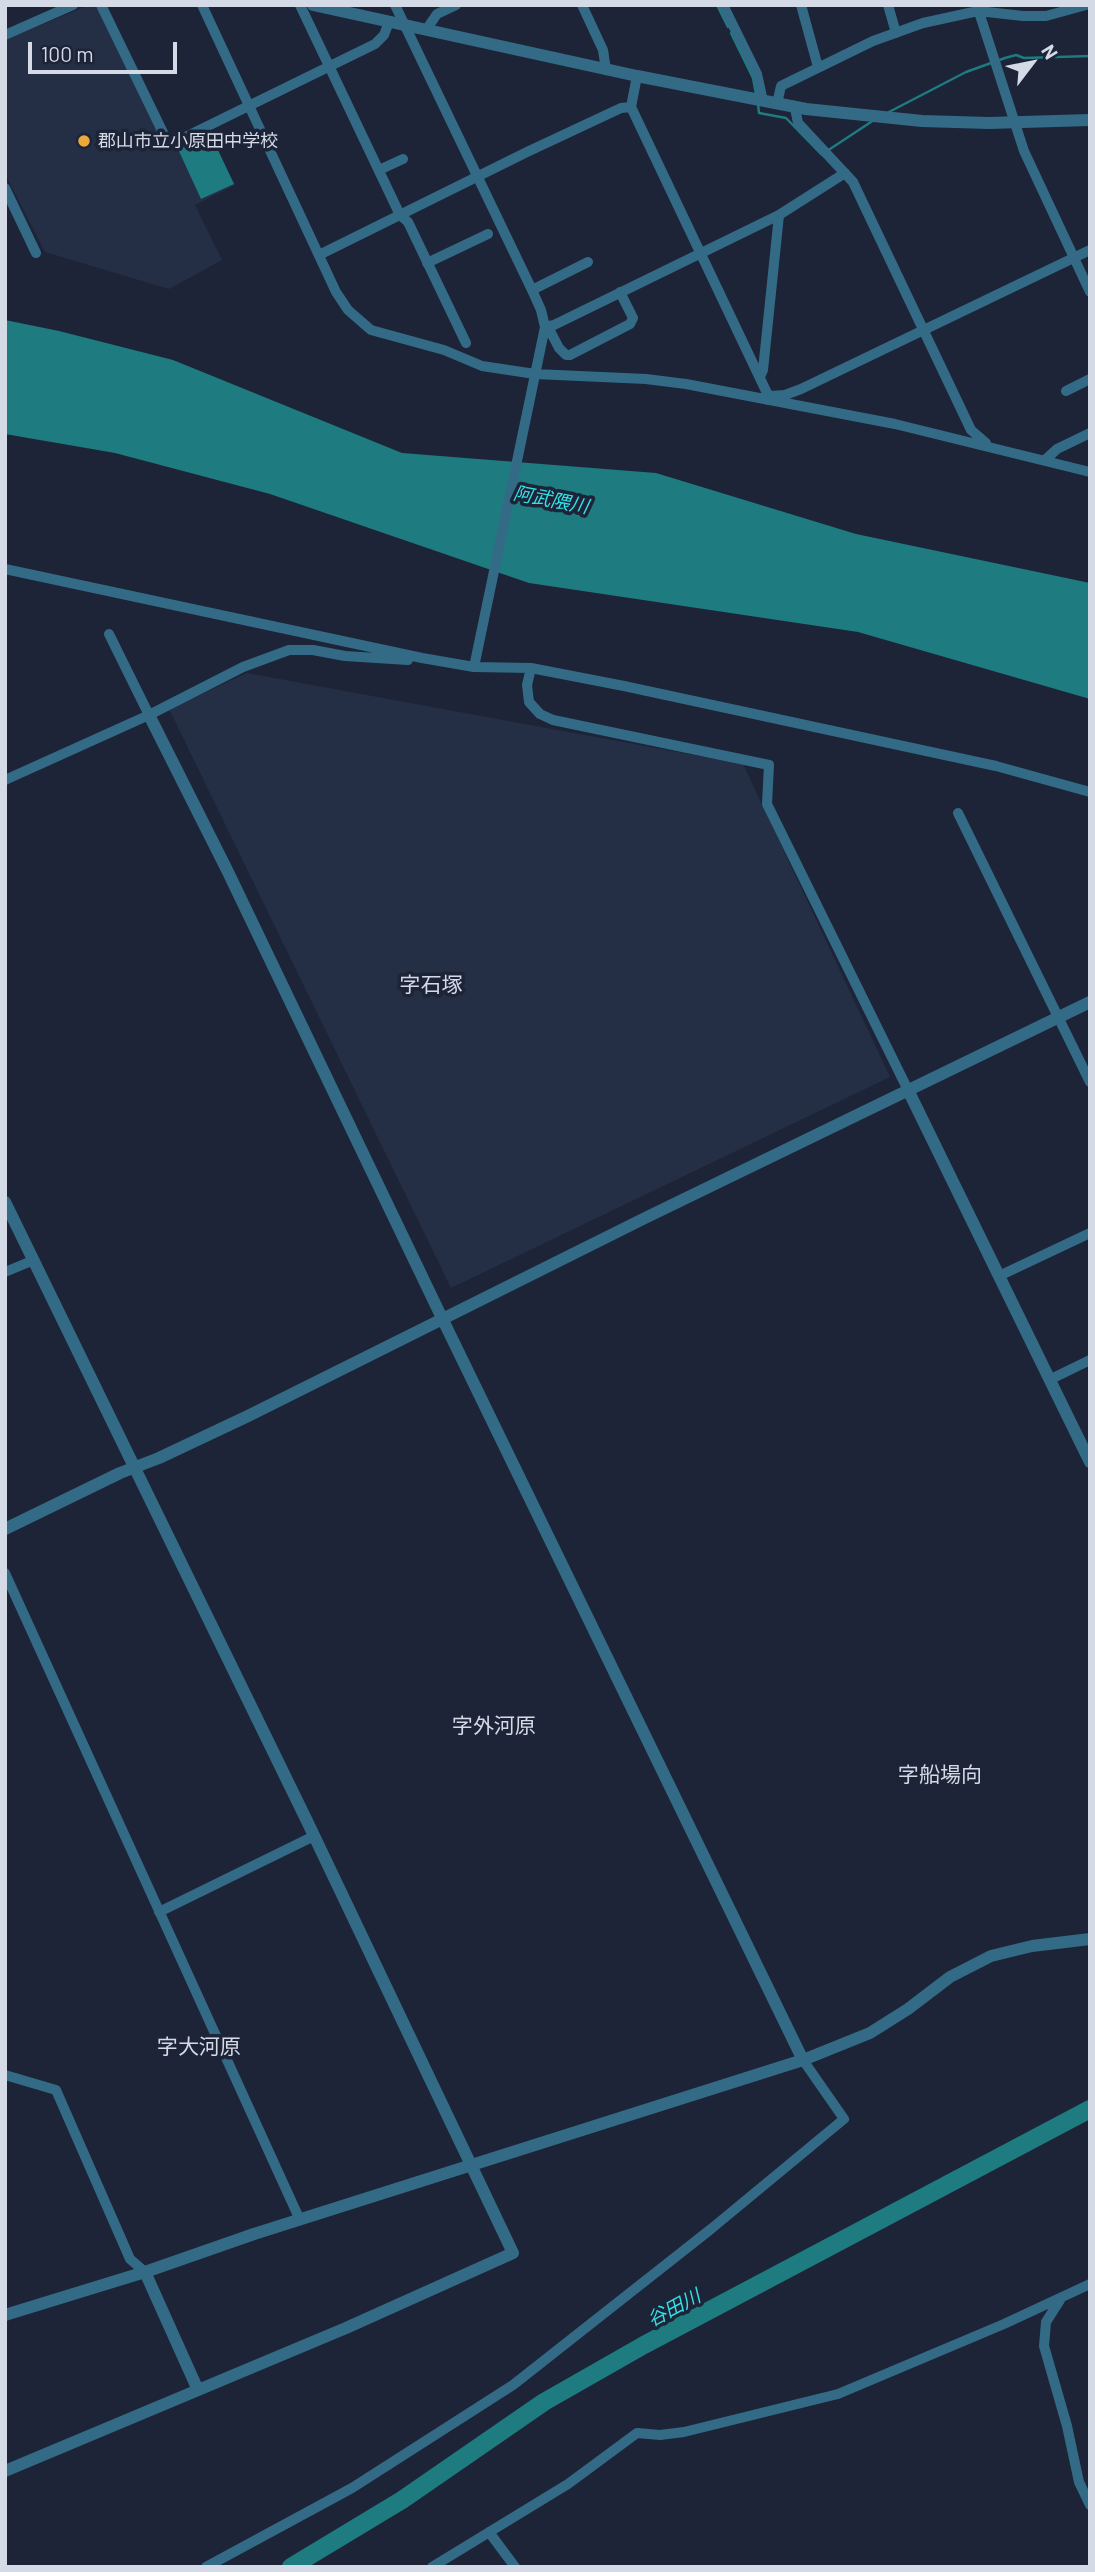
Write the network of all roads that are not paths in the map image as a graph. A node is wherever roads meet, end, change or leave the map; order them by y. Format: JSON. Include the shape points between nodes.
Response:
{"nodes":[{"id":1,"x":73,"y":5,"type":"edge"},
{"id":2,"x":101,"y":5,"type":"edge"},
{"id":3,"x":202,"y":5,"type":"edge"},
{"id":4,"x":300,"y":5,"type":"edge"},
{"id":5,"x":313,"y":5,"type":"edge"},
{"id":6,"x":395,"y":5,"type":"edge"},
{"id":7,"x":456,"y":5,"type":"edge"},
{"id":8,"x":582,"y":5,"type":"edge"},
{"id":9,"x":723,"y":5,"type":"edge"},
{"id":10,"x":801,"y":5,"type":"edge"},
{"id":11,"x":888,"y":5,"type":"edge"},
{"id":12,"x":1086,"y":5,"type":"edge"},
{"id":13,"x":977,"y":8,"type":"edge"},
{"id":14,"x":1067,"y":8,"type":"edge"},
{"id":15,"x":389,"y":22,"type":"junction"},
{"id":16,"x":404,"y":24,"type":"junction"},
{"id":17,"x":426,"y":30,"type":"junction"},
{"id":18,"x":896,"y":33,"type":"junction"},
{"id":19,"x":5,"y":35,"type":"edge"},
{"id":20,"x":330,"y":65,"type":"junction"},
{"id":21,"x":818,"y":67,"type":"junction"},
{"id":22,"x":606,"y":69,"type":"junction"},
{"id":23,"x":637,"y":76,"type":"junction"},
{"id":24,"x":763,"y":100,"type":"junction"},
{"id":25,"x":777,"y":104,"type":"junction"},
{"id":26,"x":248,"y":105,"type":"junction"},
{"id":27,"x":631,"y":107,"type":"junction"},
{"id":28,"x":795,"y":108,"type":"junction"},
{"id":29,"x":1090,"y":120,"type":"edge"},
{"id":30,"x":1015,"y":122,"type":"junction"},
{"id":31,"x":403,"y":159,"type":"dead end"},
{"id":32,"x":379,"y":170,"type":"junction"},
{"id":33,"x":845,"y":173,"type":"junction"},
{"id":34,"x":477,"y":176,"type":"junction"},
{"id":35,"x":5,"y":188,"type":"edge"},
{"id":36,"x":400,"y":215,"type":"junction"},
{"id":37,"x":779,"y":215,"type":"junction"},
{"id":38,"x":488,"y":234,"type":"dead end"},
{"id":39,"x":1090,"y":250,"type":"edge"},
{"id":40,"x":36,"y":253,"type":"dead end"},
{"id":41,"x":701,"y":254,"type":"junction"},
{"id":42,"x":319,"y":255,"type":"junction"},
{"id":43,"x":1073,"y":257,"type":"junction"},
{"id":44,"x":588,"y":262,"type":"dead end"},
{"id":45,"x":427,"y":263,"type":"junction"},
{"id":46,"x":532,"y":290,"type":"junction"},
{"id":47,"x":620,"y":292,"type":"junction"},
{"id":48,"x":1090,"y":292,"type":"edge"},
{"id":49,"x":546,"y":327,"type":"junction"},
{"id":50,"x":924,"y":329,"type":"junction"},
{"id":51,"x":466,"y":343,"type":"dead end"},
{"id":52,"x":535,"y":374,"type":"junction"},
{"id":53,"x":760,"y":377,"type":"junction"},
{"id":54,"x":1090,"y":379,"type":"edge"},
{"id":55,"x":1066,"y":391,"type":"dead end"},
{"id":56,"x":768,"y":398,"type":"junction"},
{"id":57,"x":1090,"y":433,"type":"edge"},
{"id":58,"x":986,"y":445,"type":"junction"},
{"id":59,"x":1045,"y":460,"type":"junction"},
{"id":60,"x":1090,"y":472,"type":"edge"},
{"id":61,"x":5,"y":569,"type":"edge"},
{"id":62,"x":109,"y":634,"type":"dead end"},
{"id":63,"x":422,"y":658,"type":"junction"},
{"id":64,"x":475,"y":662,"type":"junction"},
{"id":65,"x":531,"y":668,"type":"junction"},
{"id":66,"x":149,"y":715,"type":"junction"},
{"id":67,"x":5,"y":780,"type":"edge"},
{"id":68,"x":1090,"y":792,"type":"edge"},
{"id":69,"x":958,"y":813,"type":"dead end"},
{"id":70,"x":1090,"y":1002,"type":"edge"},
{"id":71,"x":1058,"y":1018,"type":"junction"},
{"id":72,"x":1090,"y":1082,"type":"edge"},
{"id":73,"x":908,"y":1090,"type":"junction"},
{"id":74,"x":5,"y":1202,"type":"edge"},
{"id":75,"x":1090,"y":1233,"type":"edge"},
{"id":76,"x":33,"y":1260,"type":"junction"},
{"id":77,"x":5,"y":1272,"type":"edge"},
{"id":78,"x":999,"y":1276,"type":"junction"},
{"id":79,"x":442,"y":1318,"type":"junction"},
{"id":80,"x":1090,"y":1360,"type":"edge"},
{"id":81,"x":1049,"y":1380,"type":"junction"},
{"id":82,"x":1090,"y":1462,"type":"edge"},
{"id":83,"x":136,"y":1468,"type":"junction"},
{"id":84,"x":5,"y":1529,"type":"edge"},
{"id":85,"x":5,"y":1573,"type":"edge"},
{"id":86,"x":314,"y":1836,"type":"junction"},
{"id":87,"x":159,"y":1912,"type":"junction"},
{"id":88,"x":1090,"y":1939,"type":"edge"},
{"id":89,"x":803,"y":2060,"type":"junction"},
{"id":90,"x":5,"y":2075,"type":"edge"},
{"id":91,"x":473,"y":2166,"type":"junction"},
{"id":92,"x":300,"y":2220,"type":"junction"},
{"id":93,"x":145,"y":2272,"type":"junction"},
{"id":94,"x":1090,"y":2284,"type":"edge"},
{"id":95,"x":1060,"y":2299,"type":"junction"},
{"id":96,"x":5,"y":2315,"type":"edge"},
{"id":97,"x":198,"y":2390,"type":"junction"},
{"id":98,"x":5,"y":2471,"type":"edge"},
{"id":99,"x":1090,"y":2505,"type":"edge"},
{"id":100,"x":489,"y":2532,"type":"junction"},
{"id":101,"x":206,"y":2567,"type":"edge"},
{"id":102,"x":432,"y":2567,"type":"edge"},
{"id":103,"x":515,"y":2567,"type":"edge"}],
"edges":[{"from":1,"to":19,"type":"street"},
{"from":2,"to":26,"type":"street","via":[[169,145]]},
{"from":3,"to":26,"type":"street"},
{"from":4,"to":20,"type":"street"},
{"from":5,"to":15,"type":"street"},
{"from":6,"to":16,"type":"street"},
{"from":7,"to":17,"type":"street","via":[[437,14]]},
{"from":8,"to":22,"type":"street","via":[[603,50]]},
{"from":9,"to":24,"type":"street","via":[[757,74]]},
{"from":10,"to":21,"type":"street"},
{"from":11,"to":18,"type":"street"},
{"from":12,"to":14,"type":"street"},
{"from":13,"to":14,"type":"street","via":[[1023,16],[1046,16]]},
{"from":13,"to":18,"type":"street"},
{"from":13,"to":30,"type":"street"},
{"from":15,"to":16,"type":"street"},
{"from":15,"to":20,"type":"street","via":[[375,44]]},
{"from":16,"to":17,"type":"street"},
{"from":16,"to":34,"type":"street"},
{"from":17,"to":22,"type":"street"},
{"from":18,"to":21,"type":"street"},
{"from":20,"to":26,"type":"street"},
{"from":20,"to":32,"type":"street"},
{"from":21,"to":25,"type":"street","via":[[781,86]]},
{"from":22,"to":23,"type":"street"},
{"from":23,"to":24,"type":"street"},
{"from":23,"to":27,"type":"street"},
{"from":24,"to":25,"type":"street"},
{"from":25,"to":28,"type":"street"},
{"from":26,"to":42,"type":"street"},
{"from":27,"to":34,"type":"street"},
{"from":27,"to":41,"type":"street"},
{"from":28,"to":30,"type":"street","via":[[922,121]]},
{"from":28,"to":33,"type":"street","via":[[798,123]]},
{"from":29,"to":30,"type":"street"},
{"from":30,"to":43,"type":"street"},
{"from":31,"to":32,"type":"street"},
{"from":32,"to":36,"type":"street"},
{"from":33,"to":37,"type":"street"},
{"from":33,"to":50,"type":"street"},
{"from":34,"to":36,"type":"street"},
{"from":34,"to":46,"type":"street"},
{"from":35,"to":40,"type":"street"},
{"from":36,"to":42,"type":"street"},
{"from":36,"to":45,"type":"street","via":[[408,222]]},
{"from":37,"to":41,"type":"street"},
{"from":37,"to":53,"type":"street"},
{"from":38,"to":45,"type":"street"},
{"from":39,"to":43,"type":"street"},
{"from":41,"to":47,"type":"street"},
{"from":41,"to":53,"type":"street"},
{"from":42,"to":52,"type":"street","via":[[348,310],[371,330],[482,366]]},
{"from":43,"to":48,"type":"street"},
{"from":43,"to":50,"type":"street"},
{"from":44,"to":46,"type":"street"},
{"from":45,"to":51,"type":"street"},
{"from":46,"to":49,"type":"street"},
{"from":47,"to":49,"type":"street"},
{"from":47,"to":49,"type":"street","via":[[633,318],[630,324],[570,355],[559,348]]},
{"from":49,"to":52,"type":"street"},
{"from":50,"to":56,"type":"street","via":[[802,388]]},
{"from":50,"to":58,"type":"street","via":[[971,430]]},
{"from":52,"to":56,"type":"street","via":[[646,379]]},
{"from":52,"to":64,"type":"street"},
{"from":53,"to":56,"type":"street"},
{"from":54,"to":55,"type":"street"},
{"from":56,"to":58,"type":"street"},
{"from":57,"to":59,"type":"street"},
{"from":58,"to":59,"type":"street"},
{"from":59,"to":60,"type":"street"},
{"from":61,"to":63,"type":"street"},
{"from":62,"to":66,"type":"street"},
{"from":63,"to":64,"type":"street"},
{"from":63,"to":66,"type":"street","via":[[289,650],[243,667]]},
{"from":64,"to":65,"type":"street"},
{"from":65,"to":68,"type":"street","via":[[996,766]]},
{"from":65,"to":73,"type":"street","via":[[529,702],[553,720],[769,765],[767,804]]},
{"from":66,"to":67,"type":"street"},
{"from":66,"to":79,"type":"street"},
{"from":69,"to":71,"type":"street"},
{"from":70,"to":71,"type":"street"},
{"from":71,"to":72,"type":"street"},
{"from":71,"to":73,"type":"street"},
{"from":73,"to":78,"type":"street"},
{"from":73,"to":79,"type":"street"},
{"from":74,"to":76,"type":"street"},
{"from":75,"to":78,"type":"street"},
{"from":76,"to":77,"type":"street"},
{"from":76,"to":83,"type":"street"},
{"from":78,"to":81,"type":"street"},
{"from":79,"to":83,"type":"street"},
{"from":79,"to":89,"type":"street"},
{"from":80,"to":81,"type":"street"},
{"from":81,"to":82,"type":"street"},
{"from":83,"to":84,"type":"street"},
{"from":83,"to":86,"type":"street"},
{"from":85,"to":87,"type":"street"},
{"from":86,"to":87,"type":"street"},
{"from":86,"to":91,"type":"street"},
{"from":87,"to":92,"type":"street"},
{"from":88,"to":89,"type":"street","via":[[1032,1945],[990,1956],[950,1977],[870,2033]]},
{"from":89,"to":91,"type":"street"},
{"from":89,"to":101,"type":"street","via":[[844,2119],[513,2385],[352,2488]]},
{"from":90,"to":93,"type":"street","via":[[56,2090],[130,2259]]},
{"from":91,"to":92,"type":"street"},
{"from":91,"to":97,"type":"street","via":[[513,2253]]},
{"from":92,"to":93,"type":"street"},
{"from":93,"to":96,"type":"street"},
{"from":93,"to":97,"type":"street"},
{"from":94,"to":95,"type":"street"},
{"from":95,"to":99,"type":"street","via":[[1046,2322],[1044,2346],[1079,2482]]},
{"from":95,"to":100,"type":"street","via":[[838,2394],[684,2432],[637,2433],[568,2484]]},
{"from":97,"to":98,"type":"street"},
{"from":100,"to":102,"type":"street"},
{"from":100,"to":103,"type":"street"}]}
